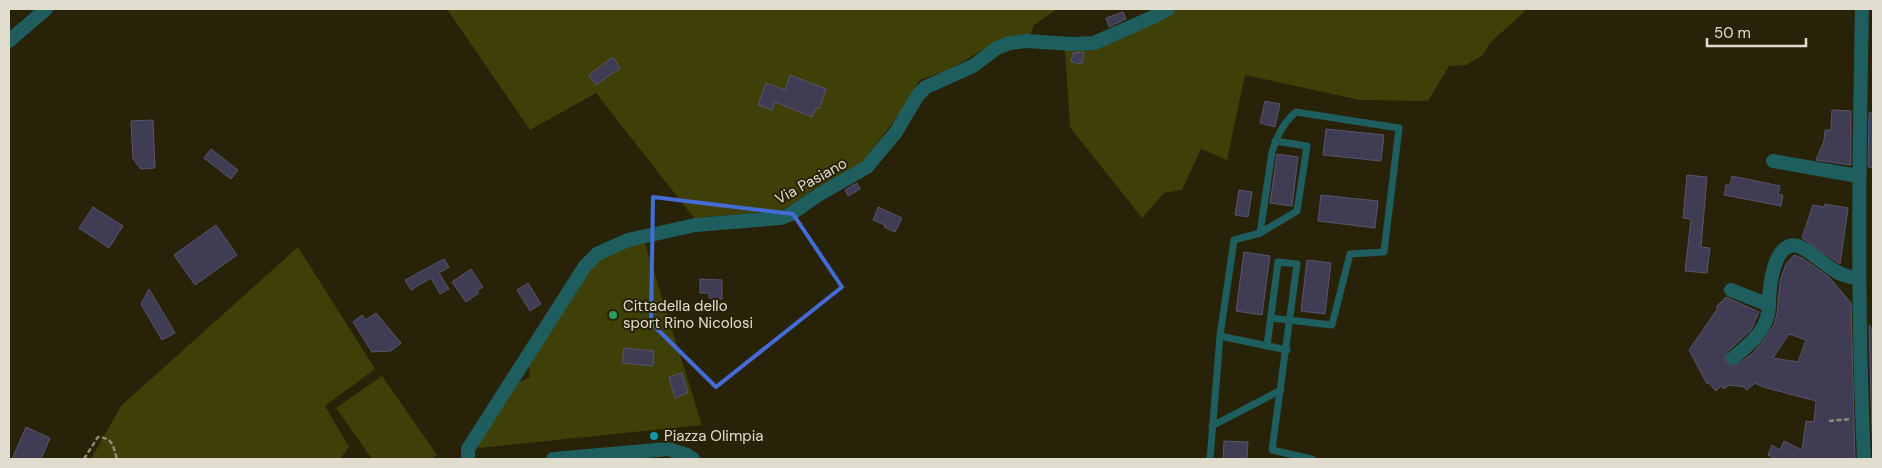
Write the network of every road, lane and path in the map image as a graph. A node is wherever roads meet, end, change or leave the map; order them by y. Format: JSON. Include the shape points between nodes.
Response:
{"nodes":[{"id":1,"x":46,"y":9,"type":"edge"},
{"id":2,"x":1168,"y":9,"type":"edge"},
{"id":3,"x":1862,"y":9,"type":"edge"},
{"id":4,"x":9,"y":41,"type":"edge"},
{"id":5,"x":1275,"y":141,"type":"junction"},
{"id":6,"x":1773,"y":162,"type":"dead end"},
{"id":7,"x":1858,"y":176,"type":"junction"},
{"id":8,"x":1260,"y":233,"type":"junction"},
{"id":9,"x":1859,"y":280,"type":"junction"},
{"id":10,"x":1731,"y":290,"type":"dead end"},
{"id":11,"x":1769,"y":305,"type":"junction"},
{"id":12,"x":1271,"y":318,"type":"junction"},
{"id":13,"x":1290,"y":320,"type":"junction"},
{"id":14,"x":1220,"y":336,"type":"junction"},
{"id":15,"x":1267,"y":346,"type":"junction"},
{"id":16,"x":1287,"y":350,"type":"junction"},
{"id":17,"x":1733,"y":358,"type":"dead end"},
{"id":18,"x":1280,"y":390,"type":"junction"},
{"id":19,"x":1862,"y":418,"type":"junction"},
{"id":20,"x":1829,"y":421,"type":"dead end"},
{"id":21,"x":1212,"y":426,"type":"junction"},
{"id":22,"x":84,"y":459,"type":"edge"},
{"id":23,"x":117,"y":459,"type":"edge"},
{"id":24,"x":468,"y":459,"type":"edge"},
{"id":25,"x":554,"y":459,"type":"edge"},
{"id":26,"x":693,"y":459,"type":"edge"},
{"id":27,"x":1210,"y":459,"type":"edge"},
{"id":28,"x":1312,"y":459,"type":"edge"},
{"id":29,"x":1864,"y":459,"type":"edge"}],
"edges":[{"from":1,"to":4,"type":"street"},
{"from":2,"to":24,"type":"street","name":"Via Pasiano","via":[[1094,42],[1026,41],[1010,42],[997,48],[974,66],[926,87],[896,132],[867,167],[791,214],[781,218],[695,225],[628,240],[597,254],[585,266],[468,448]]},
{"from":3,"to":7,"type":"street"},
{"from":5,"to":8,"type":"lane"},
{"from":5,"to":8,"type":"lane","via":[[1307,146],[1297,211]]},
{"from":5,"to":13,"type":"lane","via":[[1286,120],[1296,112],[1399,128],[1384,252],[1350,254],[1332,325]]},
{"from":6,"to":7,"type":"street"},
{"from":7,"to":9,"type":"street"},
{"from":8,"to":14,"type":"lane","via":[[1234,240]]},
{"from":9,"to":11,"type":"street","via":[[1838,273],[1798,246],[1789,246],[1774,264]]},
{"from":9,"to":19,"type":"street"},
{"from":10,"to":11,"type":"street"},
{"from":11,"to":17,"type":"street","via":[[1769,316],[1756,340]]},
{"from":12,"to":13,"type":"lane"},
{"from":12,"to":13,"type":"lane","via":[[1278,262],[1298,264]]},
{"from":12,"to":15,"type":"lane"},
{"from":13,"to":16,"type":"lane"},
{"from":14,"to":15,"type":"lane"},
{"from":14,"to":21,"type":"lane"},
{"from":15,"to":16,"type":"lane"},
{"from":16,"to":18,"type":"lane"},
{"from":18,"to":21,"type":"lane"},
{"from":18,"to":28,"type":"lane","via":[[1272,450]]},
{"from":19,"to":20,"type":"path"},
{"from":19,"to":29,"type":"street"},
{"from":21,"to":27,"type":"lane"},
{"from":22,"to":23,"type":"path","via":[[98,437],[110,440]]},
{"from":25,"to":26,"type":"street","via":[[668,449]]}]}
